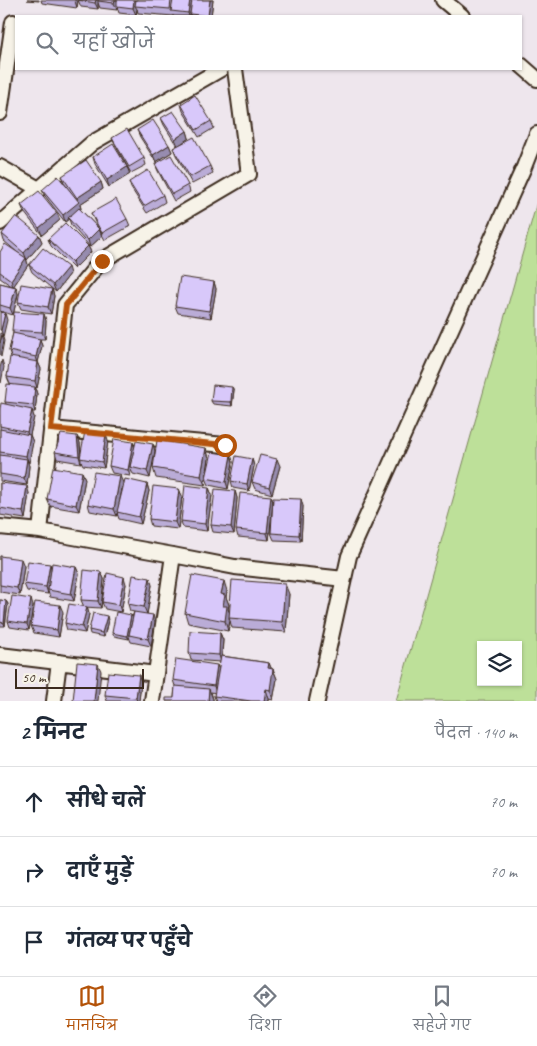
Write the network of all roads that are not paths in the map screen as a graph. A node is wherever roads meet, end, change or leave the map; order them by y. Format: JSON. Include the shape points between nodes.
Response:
{"nodes":[{"id":1,"x":443,"y":0,"type":"edge"},
{"id":2,"x":461,"y":15,"type":"edge"},
{"id":3,"x":10,"y":22,"type":"edge"},
{"id":4,"x":522,"y":66,"type":"edge"},
{"id":5,"x":219,"y":70,"type":"edge"},
{"id":6,"x":235,"y":70,"type":"edge"},
{"id":7,"x":537,"y":79,"type":"edge"},
{"id":8,"x":0,"y":113,"type":"edge"},
{"id":9,"x":537,"y":134,"type":"edge"},
{"id":10,"x":0,"y":167,"type":"edge"},
{"id":11,"x":39,"y":189,"type":"junction"},
{"id":12,"x":0,"y":223,"type":"edge"},
{"id":13,"x":51,"y":429,"type":"junction"},
{"id":14,"x":225,"y":445,"type":"dead end"},
{"id":15,"x":0,"y":527,"type":"edge"},
{"id":16,"x":40,"y":531,"type":"junction"},
{"id":17,"x":173,"y":555,"type":"junction"},
{"id":18,"x":344,"y":579,"type":"junction"},
{"id":19,"x":0,"y":655,"type":"edge"},
{"id":20,"x":59,"y":662,"type":"junction"},
{"id":21,"x":156,"y":674,"type":"junction"},
{"id":22,"x":54,"y":701,"type":"edge"},
{"id":23,"x":152,"y":701,"type":"edge"},
{"id":24,"x":316,"y":701,"type":"edge"}],
"edges":[{"from":1,"to":2,"type":"street"},
{"from":3,"to":8,"type":"street"},
{"from":4,"to":7,"type":"street"},
{"from":5,"to":11,"type":"street","via":[[92,143]]},
{"from":6,"to":13,"type":"street","via":[[249,174],[102,261],[66,305]]},
{"from":9,"to":18,"type":"street","via":[[349,556]]},
{"from":10,"to":11,"type":"street"},
{"from":11,"to":12,"type":"street"},
{"from":13,"to":14,"type":"street"},
{"from":13,"to":16,"type":"street"},
{"from":15,"to":16,"type":"street"},
{"from":16,"to":17,"type":"street"},
{"from":17,"to":18,"type":"street","via":[[235,568]]},
{"from":17,"to":21,"type":"street"},
{"from":18,"to":24,"type":"street"},
{"from":19,"to":20,"type":"street"},
{"from":20,"to":21,"type":"street"},
{"from":20,"to":22,"type":"street"},
{"from":21,"to":23,"type":"street"}]}
